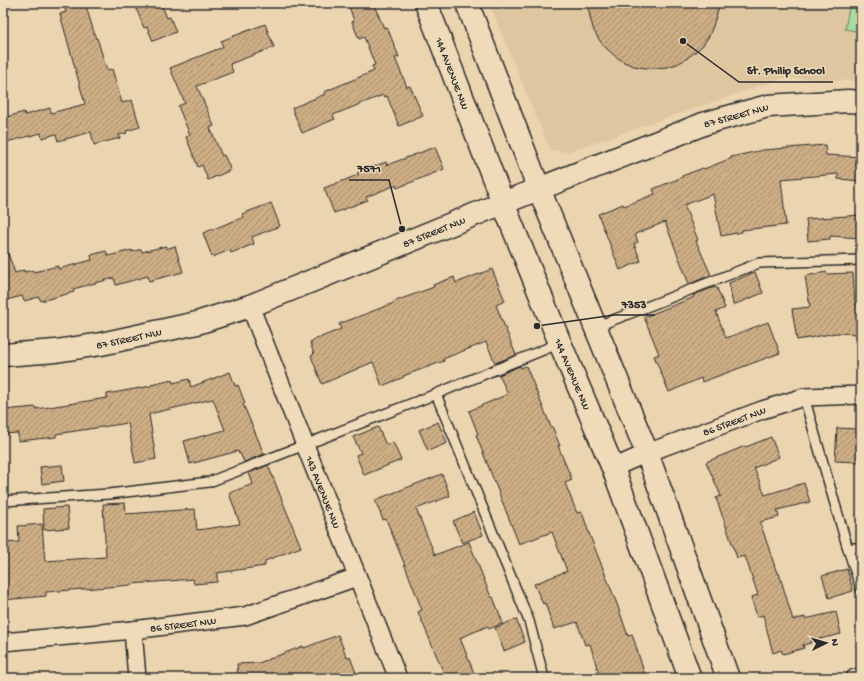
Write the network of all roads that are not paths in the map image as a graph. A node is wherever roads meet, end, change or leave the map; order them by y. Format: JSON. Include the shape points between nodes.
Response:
{"nodes":[{"id":1,"x":426,"y":3,"type":"edge"},
{"id":2,"x":467,"y":3,"type":"edge"},
{"id":3,"x":861,"y":102,"type":"edge"},
{"id":4,"x":539,"y":189,"type":"junction"},
{"id":5,"x":503,"y":203,"type":"junction"},
{"id":6,"x":861,"y":260,"type":"edge"},
{"id":7,"x":250,"y":306,"type":"junction"},
{"id":8,"x":595,"y":326,"type":"junction"},
{"id":9,"x":560,"y":342,"type":"junction"},
{"id":10,"x":3,"y":355,"type":"edge"},
{"id":11,"x":436,"y":394,"type":"junction"},
{"id":12,"x":861,"y":395,"type":"edge"},
{"id":13,"x":804,"y":397,"type":"junction"},
{"id":14,"x":304,"y":446,"type":"junction"},
{"id":15,"x":647,"y":454,"type":"junction"},
{"id":16,"x":613,"y":468,"type":"junction"},
{"id":17,"x":3,"y":502,"type":"edge"},
{"id":18,"x":861,"y":547,"type":"edge"},
{"id":19,"x":848,"y":549,"type":"junction"},
{"id":20,"x":357,"y":577,"type":"junction"},
{"id":21,"x":861,"y":589,"type":"edge"},
{"id":22,"x":133,"y":630,"type":"junction"},
{"id":23,"x":3,"y":642,"type":"edge"},
{"id":24,"x":861,"y":676,"type":"edge"},
{"id":25,"x":137,"y":678,"type":"edge"},
{"id":26,"x":398,"y":678,"type":"edge"},
{"id":27,"x":544,"y":678,"type":"edge"},
{"id":28,"x":690,"y":678,"type":"edge"},
{"id":29,"x":728,"y":678,"type":"edge"},
{"id":30,"x":855,"y":678,"type":"edge"}],
"edges":[{"from":1,"to":5,"type":"street","name":"144 AVENUE NW"},
{"from":2,"to":4,"type":"street"},
{"from":3,"to":4,"type":"street","name":"87 STREET NW","via":[[768,106],[706,123]]},
{"from":4,"to":5,"type":"street","name":"87 STREET NW"},
{"from":4,"to":8,"type":"street"},
{"from":5,"to":7,"type":"street","name":"87 STREET NW"},
{"from":5,"to":9,"type":"street","name":"144 AVENUE NW"},
{"from":6,"to":8,"type":"lane","via":[[759,263]]},
{"from":7,"to":10,"type":"street","name":"87 STREET NW","via":[[197,323],[101,344]]},
{"from":7,"to":14,"type":"street","name":"143 AVENUE NW"},
{"from":8,"to":15,"type":"street"},
{"from":9,"to":11,"type":"lane"},
{"from":9,"to":16,"type":"street","name":"144 AVENUE NW"},
{"from":11,"to":14,"type":"lane"},
{"from":11,"to":27,"type":"lane","via":[[529,621]]},
{"from":12,"to":13,"type":"street","name":"86 STREET NW"},
{"from":13,"to":15,"type":"street","name":"86 STREET NW","via":[[762,410]]},
{"from":13,"to":19,"type":"lane"},
{"from":14,"to":17,"type":"lane","via":[[209,482],[109,494]]},
{"from":14,"to":20,"type":"street","name":"143 AVENUE NW"},
{"from":15,"to":16,"type":"street","name":"86 STREET NW"},
{"from":15,"to":29,"type":"street"},
{"from":16,"to":28,"type":"street","name":"144 AVENUE NW"},
{"from":18,"to":19,"type":"lane"},
{"from":19,"to":21,"type":"lane"},
{"from":20,"to":22,"type":"street","name":"86 STREET NW","via":[[244,616]]},
{"from":20,"to":26,"type":"street","name":"143 AVENUE NW"},
{"from":22,"to":23,"type":"street","name":"86 STREET NW"},
{"from":22,"to":25,"type":"street"},
{"from":24,"to":30,"type":"street"}]}
